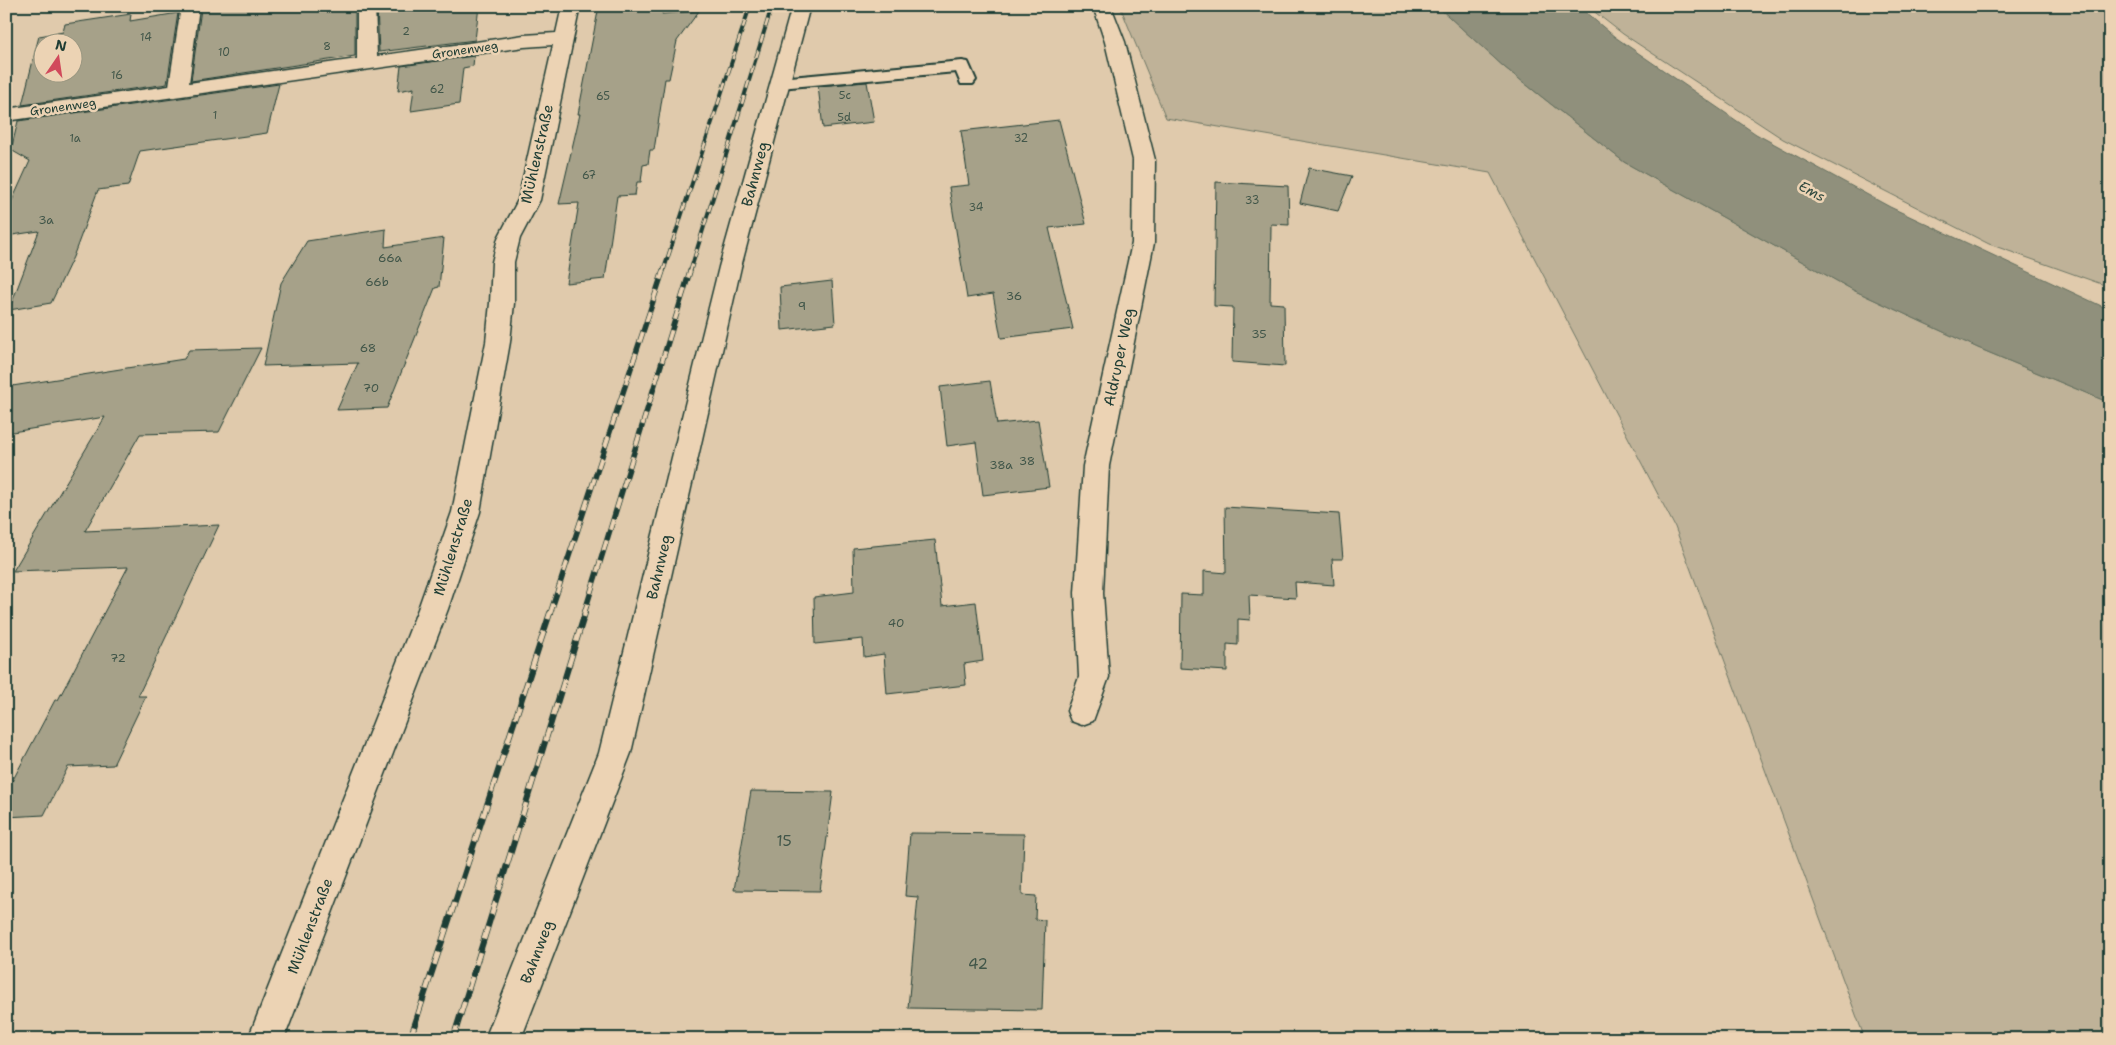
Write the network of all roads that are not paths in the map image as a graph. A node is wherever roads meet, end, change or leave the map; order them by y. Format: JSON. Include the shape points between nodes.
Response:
{"nodes":[{"id":1,"x":366,"y":6,"type":"edge"},
{"id":2,"x":571,"y":6,"type":"edge"},
{"id":3,"x":801,"y":6,"type":"edge"},
{"id":4,"x":1102,"y":6,"type":"edge"},
{"id":5,"x":190,"y":7,"type":"edge"},
{"id":6,"x":564,"y":38,"type":"junction"},
{"id":7,"x":367,"y":64,"type":"junction"},
{"id":8,"x":967,"y":80,"type":"dead end"},
{"id":9,"x":780,"y":83,"type":"junction"},
{"id":10,"x":178,"y":91,"type":"junction"},
{"id":11,"x":6,"y":116,"type":"edge"},
{"id":12,"x":1082,"y":711,"type":"dead end"},
{"id":13,"x":266,"y":1039,"type":"edge"},
{"id":14,"x":502,"y":1039,"type":"edge"}],
"edges":[{"from":1,"to":7,"type":"street"},
{"from":2,"to":6,"type":"street","name":"Mühlenstraße"},
{"from":3,"to":9,"type":"street","name":"Bahnweg"},
{"from":4,"to":12,"type":"street","name":"Aldruper Weg","via":[[1115,42],[1144,160],[1143,243],[1096,466],[1089,593],[1094,677]]},
{"from":5,"to":10,"type":"street"},
{"from":6,"to":7,"type":"street","name":"Gronenweg"},
{"from":6,"to":13,"type":"street","name":"Mühlenstraße","via":[[529,200],[509,238],[503,262],[498,342],[466,512],[430,618]]},
{"from":7,"to":10,"type":"street","name":"Gronenweg"},
{"from":8,"to":9,"type":"lane","via":[[962,66]]},
{"from":9,"to":14,"type":"street","name":"Bahnweg","via":[[730,267],[615,753]]},
{"from":10,"to":11,"type":"street","name":"Gronenweg"}]}
